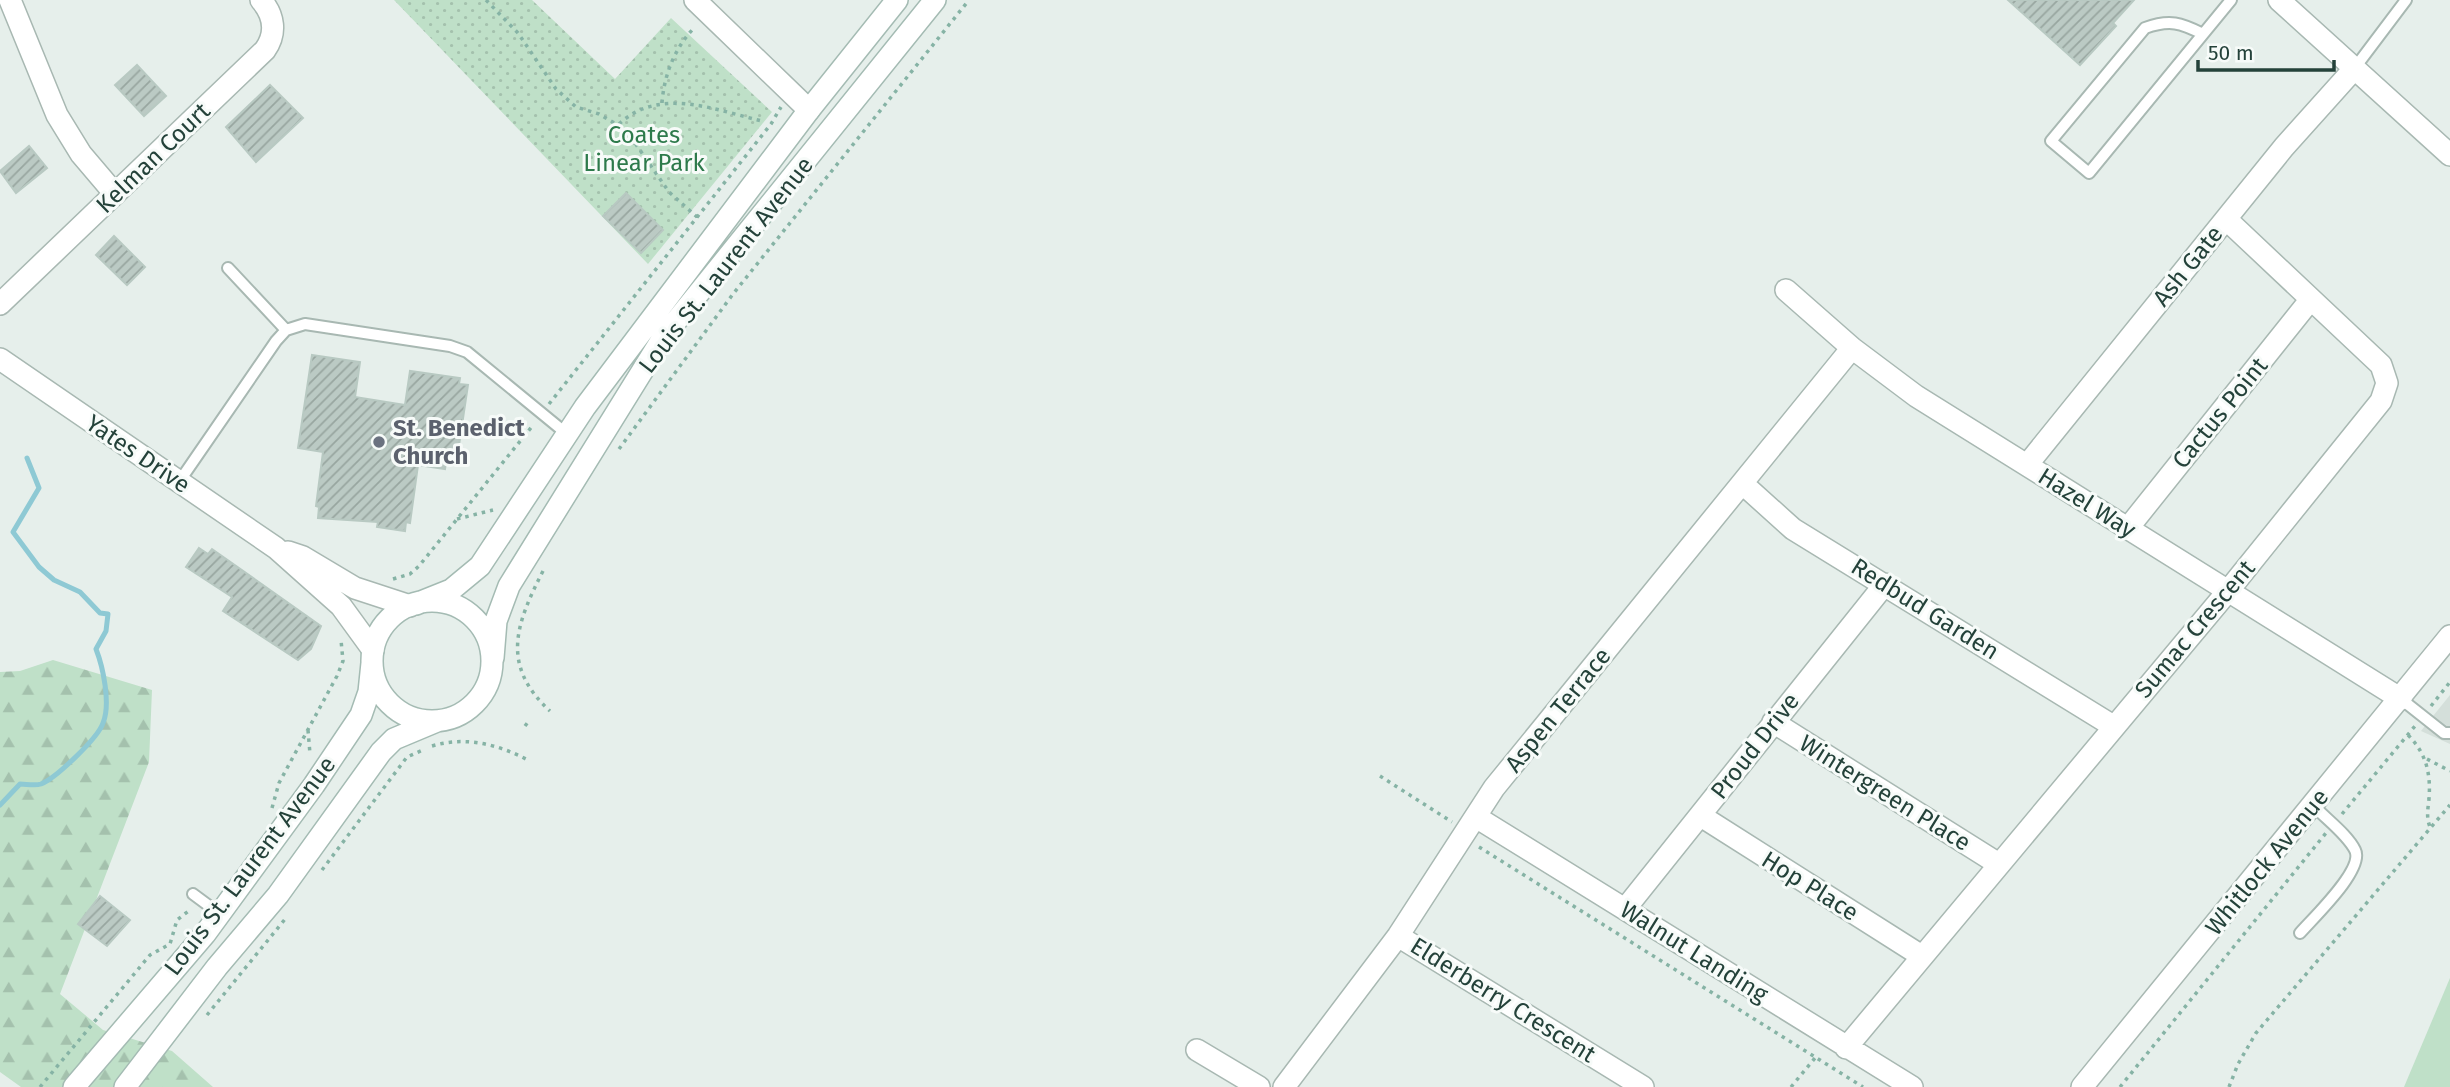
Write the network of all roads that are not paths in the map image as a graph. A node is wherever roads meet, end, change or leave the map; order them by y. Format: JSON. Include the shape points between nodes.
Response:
{"nodes":[{"id":1,"x":10,"y":0,"type":"edge"},
{"id":2,"x":261,"y":0,"type":"edge"},
{"id":3,"x":897,"y":0,"type":"edge"},
{"id":4,"x":935,"y":0,"type":"edge"},
{"id":5,"x":2231,"y":0,"type":"edge"},
{"id":6,"x":2278,"y":0,"type":"edge"},
{"id":7,"x":2406,"y":0,"type":"edge"},
{"id":8,"x":702,"y":6,"type":"edge"},
{"id":9,"x":2203,"y":34,"type":"junction"},
{"id":10,"x":2354,"y":69,"type":"junction"},
{"id":11,"x":808,"y":110,"type":"junction"},
{"id":12,"x":2450,"y":155,"type":"edge"},
{"id":13,"x":115,"y":194,"type":"junction"},
{"id":14,"x":2226,"y":219,"type":"junction"},
{"id":15,"x":228,"y":268,"type":"dead end"},
{"id":16,"x":1786,"y":290,"type":"dead end"},
{"id":17,"x":2311,"y":299,"type":"junction"},
{"id":18,"x":0,"y":304,"type":"edge"},
{"id":19,"x":286,"y":330,"type":"junction"},
{"id":20,"x":1852,"y":348,"type":"junction"},
{"id":21,"x":0,"y":359,"type":"edge"},
{"id":22,"x":567,"y":434,"type":"junction"},
{"id":23,"x":2027,"y":465,"type":"junction"},
{"id":24,"x":179,"y":482,"type":"junction"},
{"id":25,"x":1743,"y":484,"type":"junction"},
{"id":26,"x":2128,"y":528,"type":"junction"},
{"id":27,"x":276,"y":548,"type":"junction"},
{"id":28,"x":1885,"y":584,"type":"junction"},
{"id":29,"x":2228,"y":591,"type":"junction"},
{"id":30,"x":413,"y":605,"type":"junction"},
{"id":31,"x":2450,"y":636,"type":"edge"},
{"id":32,"x":372,"y":657,"type":"junction"},
{"id":33,"x":493,"y":658,"type":"junction"},
{"id":34,"x":2400,"y":699,"type":"junction"},
{"id":35,"x":437,"y":721,"type":"junction"},
{"id":36,"x":1773,"y":722,"type":"junction"},
{"id":37,"x":2113,"y":726,"type":"junction"},
{"id":38,"x":2450,"y":733,"type":"edge"},
{"id":39,"x":2314,"y":806,"type":"junction"},
{"id":40,"x":1701,"y":816,"type":"junction"},
{"id":41,"x":1476,"y":817,"type":"junction"},
{"id":42,"x":1997,"y":863,"type":"junction"},
{"id":43,"x":198,"y":898,"type":"road end"},
{"id":44,"x":1625,"y":909,"type":"junction"},
{"id":45,"x":220,"y":914,"type":"junction"},
{"id":46,"x":2300,"y":933,"type":"dead end"},
{"id":47,"x":1398,"y":936,"type":"junction"},
{"id":48,"x":1920,"y":955,"type":"junction"},
{"id":49,"x":1846,"y":1048,"type":"junction"},
{"id":50,"x":1197,"y":1050,"type":"dead end"},
{"id":51,"x":74,"y":1087,"type":"edge"},
{"id":52,"x":125,"y":1087,"type":"edge"},
{"id":53,"x":1259,"y":1087,"type":"edge"},
{"id":54,"x":1284,"y":1087,"type":"edge"},
{"id":55,"x":1643,"y":1087,"type":"edge"},
{"id":56,"x":1912,"y":1087,"type":"edge"},
{"id":57,"x":2082,"y":1087,"type":"edge"}],
"edges":[{"from":1,"to":13,"type":"street","via":[[57,115]]},
{"from":2,"to":13,"type":"street","name":"Kelman Court","via":[[273,26],[265,50]]},
{"from":3,"to":11,"type":"street","name":"Louis St. Laurent Avenue"},
{"from":4,"to":33,"type":"street","name":"Louis St. Laurent Avenue","via":[[664,337],[509,586],[496,621]]},
{"from":5,"to":9,"type":"lane"},
{"from":6,"to":10,"type":"street"},
{"from":7,"to":10,"type":"lane"},
{"from":8,"to":11,"type":"street"},
{"from":9,"to":9,"type":"lane","via":[[2176,21],[2146,28],[2051,141],[2089,173]]},
{"from":10,"to":12,"type":"street"},
{"from":10,"to":14,"type":"street","name":"Ash Gate"},
{"from":11,"to":22,"type":"street","name":"Louis St. Laurent Avenue"},
{"from":13,"to":18,"type":"street","name":"Kelman Court"},
{"from":14,"to":17,"type":"street","name":"Sumac Crescent"},
{"from":14,"to":23,"type":"street","name":"Ash Gate"},
{"from":15,"to":19,"type":"lane"},
{"from":16,"to":20,"type":"street","name":"Hazel Way"},
{"from":17,"to":26,"type":"street","name":"Cactus Point"},
{"from":17,"to":29,"type":"street","name":"Sumac Crescent","via":[[2381,365],[2387,383],[2381,401]]},
{"from":19,"to":22,"type":"lane","via":[[305,324],[458,348],[475,356]]},
{"from":19,"to":24,"type":"lane"},
{"from":20,"to":23,"type":"street","name":"Hazel Way","via":[[1916,396]]},
{"from":20,"to":25,"type":"street","name":"Aspen Terrace"},
{"from":21,"to":24,"type":"street","name":"Yates Drive"},
{"from":22,"to":30,"type":"street","name":"Louis St. Laurent Avenue","via":[[474,573],[451,590]]},
{"from":23,"to":26,"type":"street","name":"Hazel Way"},
{"from":24,"to":27,"type":"street","name":"Yates Drive"},
{"from":25,"to":28,"type":"street","name":"Redbud Garden","via":[[1793,528]]},
{"from":25,"to":41,"type":"street","name":"Aspen Terrace","via":[[1494,788]]},
{"from":26,"to":29,"type":"street","name":"Hazel Way"},
{"from":27,"to":30,"type":"street","name":"Yates Drive","via":[[303,557],[355,588]]},
{"from":27,"to":32,"type":"street","name":"Yates Drive","via":[[341,606]]},
{"from":28,"to":36,"type":"street","name":"Proud Drive"},
{"from":28,"to":37,"type":"street","name":"Redbud Garden"},
{"from":29,"to":34,"type":"street","name":"Hazel Way"},
{"from":29,"to":37,"type":"street","name":"Sumac Crescent"},
{"from":30,"to":32,"type":"street","via":[[383,625]]},
{"from":30,"to":33,"type":"street","via":[[432,601],[461,608],[483,630]]},
{"from":31,"to":34,"type":"street","name":"Whitlock Avenue"},
{"from":32,"to":35,"type":"street","via":[[376,682],[393,705],[418,719]]},
{"from":32,"to":45,"type":"street","name":"Louis St. Laurent Avenue","via":[[369,692],[361,715]]},
{"from":33,"to":35,"type":"street","via":[[480,699],[456,717]]},
{"from":34,"to":38,"type":"lane"},
{"from":34,"to":39,"type":"street","name":"Whitlock Avenue"},
{"from":35,"to":52,"type":"street","name":"Louis St. Laurent Avenue","via":[[394,739],[381,752],[278,895]]},
{"from":36,"to":40,"type":"street","name":"Proud Drive"},
{"from":36,"to":42,"type":"street","name":"Wintergreen Place"},
{"from":37,"to":42,"type":"street","name":"Sumac Crescent"},
{"from":39,"to":46,"type":"lane","via":[[2355,849],[2357,863]]},
{"from":39,"to":57,"type":"street","name":"Whitlock Avenue"},
{"from":40,"to":44,"type":"street","name":"Proud Drive"},
{"from":40,"to":48,"type":"street","name":"Hop Place"},
{"from":41,"to":44,"type":"street","name":"Walnut Landing"},
{"from":41,"to":47,"type":"street","name":"Aspen Terrace"},
{"from":42,"to":48,"type":"street","name":"Sumac Crescent"},
{"from":43,"to":45,"type":"lane"},
{"from":44,"to":49,"type":"street","name":"Walnut Landing"},
{"from":45,"to":51,"type":"street","name":"Louis St. Laurent Avenue"},
{"from":47,"to":54,"type":"street","name":"Aspen Terrace"},
{"from":47,"to":55,"type":"street","name":"Elderberry Crescent"},
{"from":48,"to":49,"type":"street","name":"Sumac Crescent"},
{"from":49,"to":56,"type":"street","name":"Walnut Landing"},
{"from":50,"to":53,"type":"street"}]}
